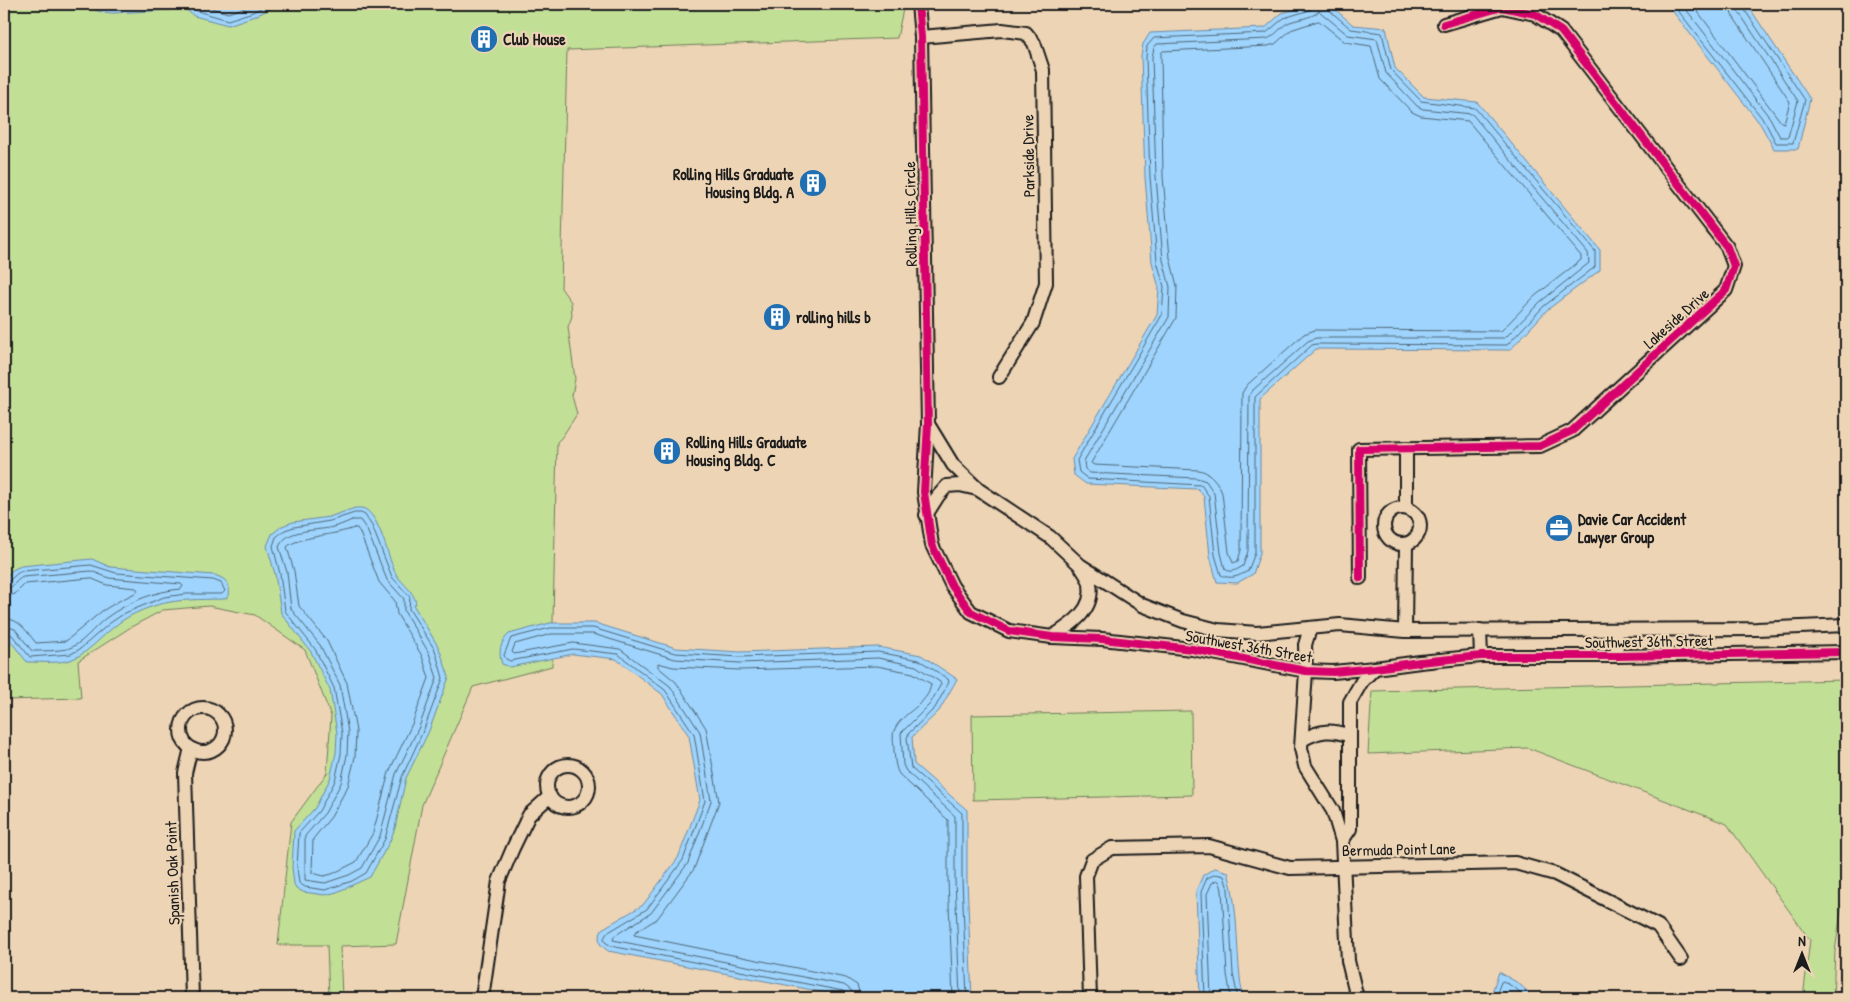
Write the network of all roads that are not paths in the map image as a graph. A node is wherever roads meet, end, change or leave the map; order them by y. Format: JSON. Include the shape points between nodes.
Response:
{"nodes":[{"id":1,"x":918,"y":4,"type":"edge"},
{"id":2,"x":1444,"y":24,"type":"dead end"},
{"id":3,"x":921,"y":37,"type":"junction"},
{"id":4,"x":999,"y":377,"type":"dead end"},
{"id":5,"x":928,"y":424,"type":"junction"},
{"id":6,"x":1406,"y":448,"type":"junction"},
{"id":7,"x":979,"y":490,"type":"junction"},
{"id":8,"x":1406,"y":508,"type":"junction"},
{"id":9,"x":926,"y":515,"type":"junction"},
{"id":10,"x":1406,"y":544,"type":"junction"},
{"id":11,"x":1080,"y":565,"type":"junction"},
{"id":12,"x":1360,"y":578,"type":"dead end"},
{"id":13,"x":1846,"y":625,"type":"edge"},
{"id":14,"x":1310,"y":628,"type":"junction"},
{"id":15,"x":1480,"y":630,"type":"junction"},
{"id":16,"x":1616,"y":630,"type":"junction"},
{"id":17,"x":1405,"y":631,"type":"junction"},
{"id":18,"x":1052,"y":638,"type":"junction"},
{"id":19,"x":1846,"y":652,"type":"edge"},
{"id":20,"x":1480,"y":656,"type":"junction"},
{"id":21,"x":1617,"y":656,"type":"junction"},
{"id":22,"x":1375,"y":668,"type":"junction"},
{"id":23,"x":1306,"y":671,"type":"junction"},
{"id":24,"x":1350,"y":736,"type":"junction"},
{"id":25,"x":1302,"y":740,"type":"junction"},
{"id":26,"x":191,"y":748,"type":"dead end"},
{"id":27,"x":550,"y":796,"type":"dead end"},
{"id":28,"x":1342,"y":841,"type":"junction"},
{"id":29,"x":1342,"y":866,"type":"junction"},
{"id":30,"x":1681,"y":959,"type":"dead end"},
{"id":31,"x":192,"y":998,"type":"edge"},
{"id":32,"x":482,"y":998,"type":"edge"},
{"id":33,"x":1090,"y":998,"type":"edge"},
{"id":34,"x":1357,"y":998,"type":"edge"}],
"edges":[{"from":1,"to":3,"type":"street","name":"Rolling Hills Circle"},
{"from":2,"to":6,"type":"street","name":"Lakeside Drive","via":[[1502,7],[1535,14],[1561,31],[1727,247],[1734,266],[1726,290],[1572,431],[1540,446]]},
{"from":3,"to":4,"type":"street","name":"Parkside Drive","via":[[1002,30],[1026,33],[1034,43],[1043,70],[1046,283],[1033,323]]},
{"from":3,"to":5,"type":"street","name":"Rolling Hills Circle"},
{"from":5,"to":7,"type":"street","name":"Southwest 36th Street","via":[[953,465]]},
{"from":5,"to":9,"type":"street","name":"Southwest 36th Street","via":[[924,492]]},
{"from":6,"to":8,"type":"street"},
{"from":6,"to":12,"type":"street","name":"Lakeside Drive","via":[[1359,449]]},
{"from":7,"to":9,"type":"street","via":[[960,485],[947,486]]},
{"from":7,"to":11,"type":"street","name":"Southwest 36th Street","via":[[1050,536]]},
{"from":8,"to":10,"type":"street","via":[[1416,514],[1421,526],[1416,538]]},
{"from":8,"to":10,"type":"street","via":[[1390,513],[1384,529],[1394,542]]},
{"from":9,"to":18,"type":"street","name":"Southwest 36th Street","via":[[932,545],[952,586],[972,612],[1010,631]]},
{"from":10,"to":17,"type":"street"},
{"from":11,"to":14,"type":"street","name":"Southwest 36th Street","via":[[1142,605],[1183,621],[1218,630],[1257,633]]},
{"from":11,"to":18,"type":"street","via":[[1090,582],[1091,597],[1075,623]]},
{"from":13,"to":16,"type":"street","name":"Southwest 36th Street"},
{"from":14,"to":17,"type":"street","name":"Southwest 36th Street","via":[[1340,625]]},
{"from":14,"to":23,"type":"street"},
{"from":15,"to":16,"type":"street","name":"Southwest 36th Street"},
{"from":15,"to":17,"type":"street","name":"Southwest 36th Street"},
{"from":15,"to":20,"type":"street"},
{"from":16,"to":21,"type":"street"},
{"from":18,"to":23,"type":"street","name":"Southwest 36th Street","via":[[1102,639],[1192,649]]},
{"from":19,"to":21,"type":"street","name":"Southwest 36th Street"},
{"from":20,"to":21,"type":"street","name":"Southwest 36th Street"},
{"from":20,"to":22,"type":"street","name":"Southwest 36th Street"},
{"from":22,"to":23,"type":"street","name":"Southwest 36th Street"},
{"from":22,"to":24,"type":"street","via":[[1362,681],[1350,702]]},
{"from":23,"to":25,"type":"street"},
{"from":24,"to":25,"type":"street","via":[[1323,731]]},
{"from":24,"to":28,"type":"street","via":[[1350,829]]},
{"from":25,"to":28,"type":"street","via":[[1305,766],[1333,811]]},
{"from":26,"to":31,"type":"street","name":"Spanish Oak Point","via":[[186,773]]},
{"from":27,"to":32,"type":"street","via":[[529,816],[500,882]]},
{"from":28,"to":29,"type":"street"},
{"from":29,"to":30,"type":"street","name":"Bermuda Point Lane","via":[[1515,864],[1555,874],[1658,926]]},
{"from":29,"to":33,"type":"street","name":"Bermuda Point Lane","via":[[1290,868],[1209,846],[1112,848],[1092,860],[1086,876]]},
{"from":29,"to":34,"type":"street","via":[[1348,961]]}]}
